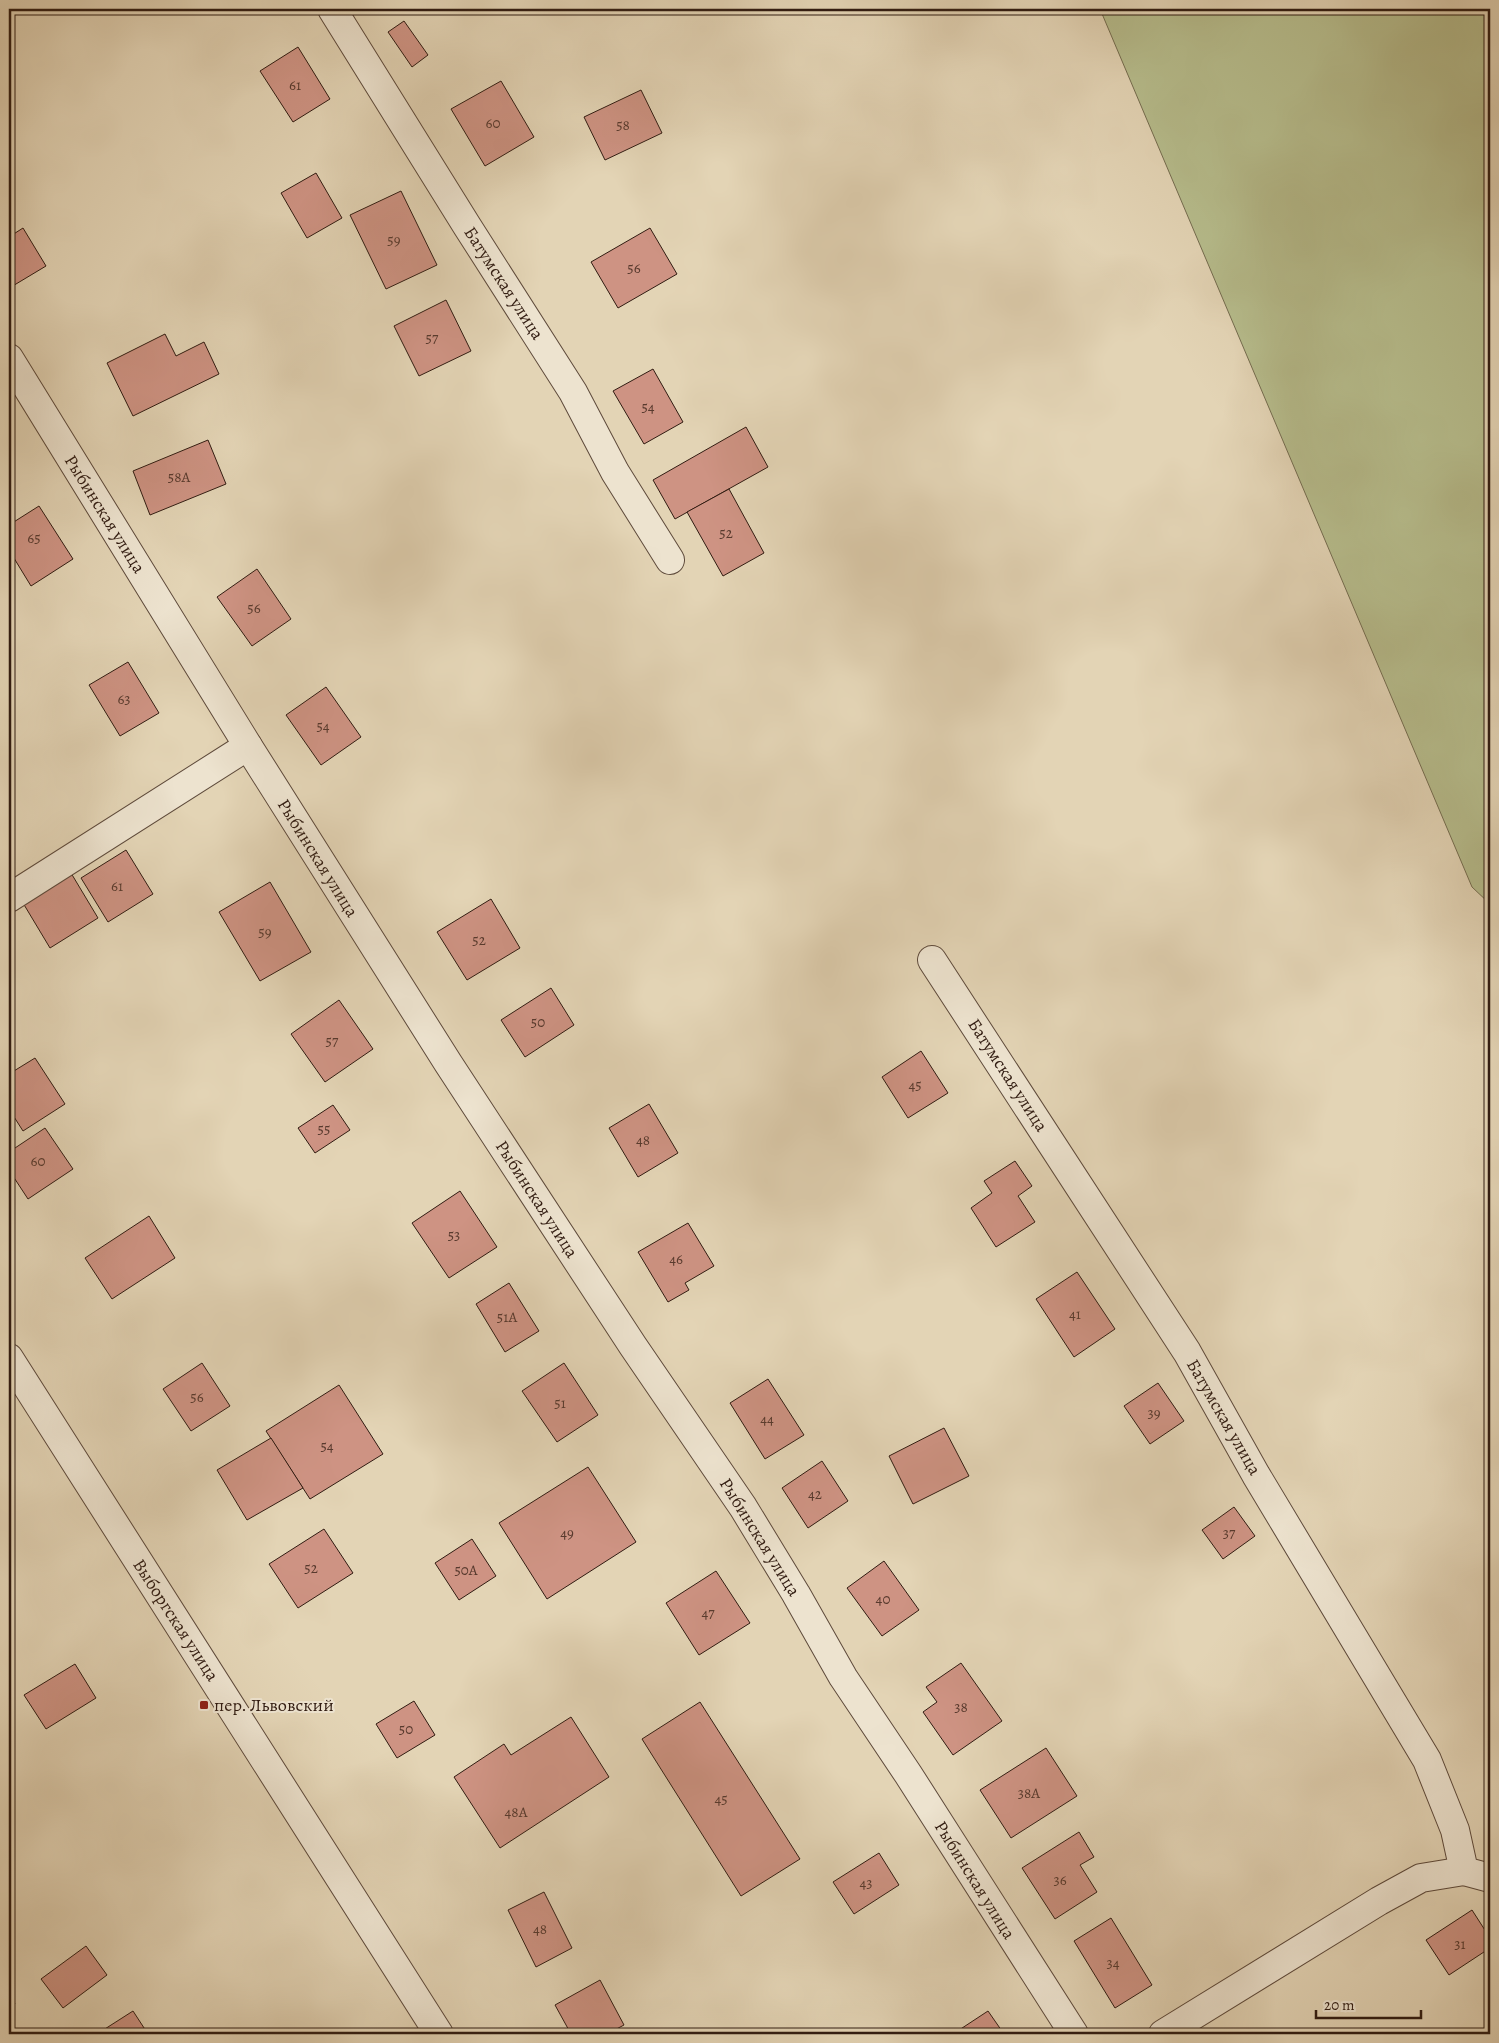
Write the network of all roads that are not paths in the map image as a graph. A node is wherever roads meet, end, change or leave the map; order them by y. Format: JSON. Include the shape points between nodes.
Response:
{"nodes":[{"id":1,"x":332,"y":9,"type":"edge"},
{"id":2,"x":9,"y":358,"type":"edge"},
{"id":3,"x":670,"y":560,"type":"dead end"},
{"id":4,"x":248,"y":746,"type":"junction"},
{"id":5,"x":9,"y":898,"type":"edge"},
{"id":6,"x":932,"y":960,"type":"dead end"},
{"id":7,"x":9,"y":1358,"type":"edge"},
{"id":8,"x":1464,"y":1871,"type":"junction"},
{"id":9,"x":1490,"y":1878,"type":"edge"},
{"id":10,"x":439,"y":2034,"type":"edge"},
{"id":11,"x":1074,"y":2034,"type":"edge"},
{"id":12,"x":1163,"y":2034,"type":"edge"}],
"edges":[{"from":1,"to":3,"type":"street","name":"Батумская улица","via":[[573,392],[615,472]]},
{"from":2,"to":4,"type":"street","name":"Рыбинская улица"},
{"from":4,"to":5,"type":"street"},
{"from":4,"to":11,"type":"street","name":"Рыбинская улица","via":[[448,1063],[633,1346],[743,1507],[843,1677]]},
{"from":6,"to":8,"type":"street","name":"Батумская улица","via":[[1187,1352],[1256,1475],[1426,1760],[1452,1823]]},
{"from":7,"to":10,"type":"street","name":"Выборгская улица"},
{"from":8,"to":9,"type":"street"},
{"from":8,"to":12,"type":"street","via":[[1421,1878]]}]}
